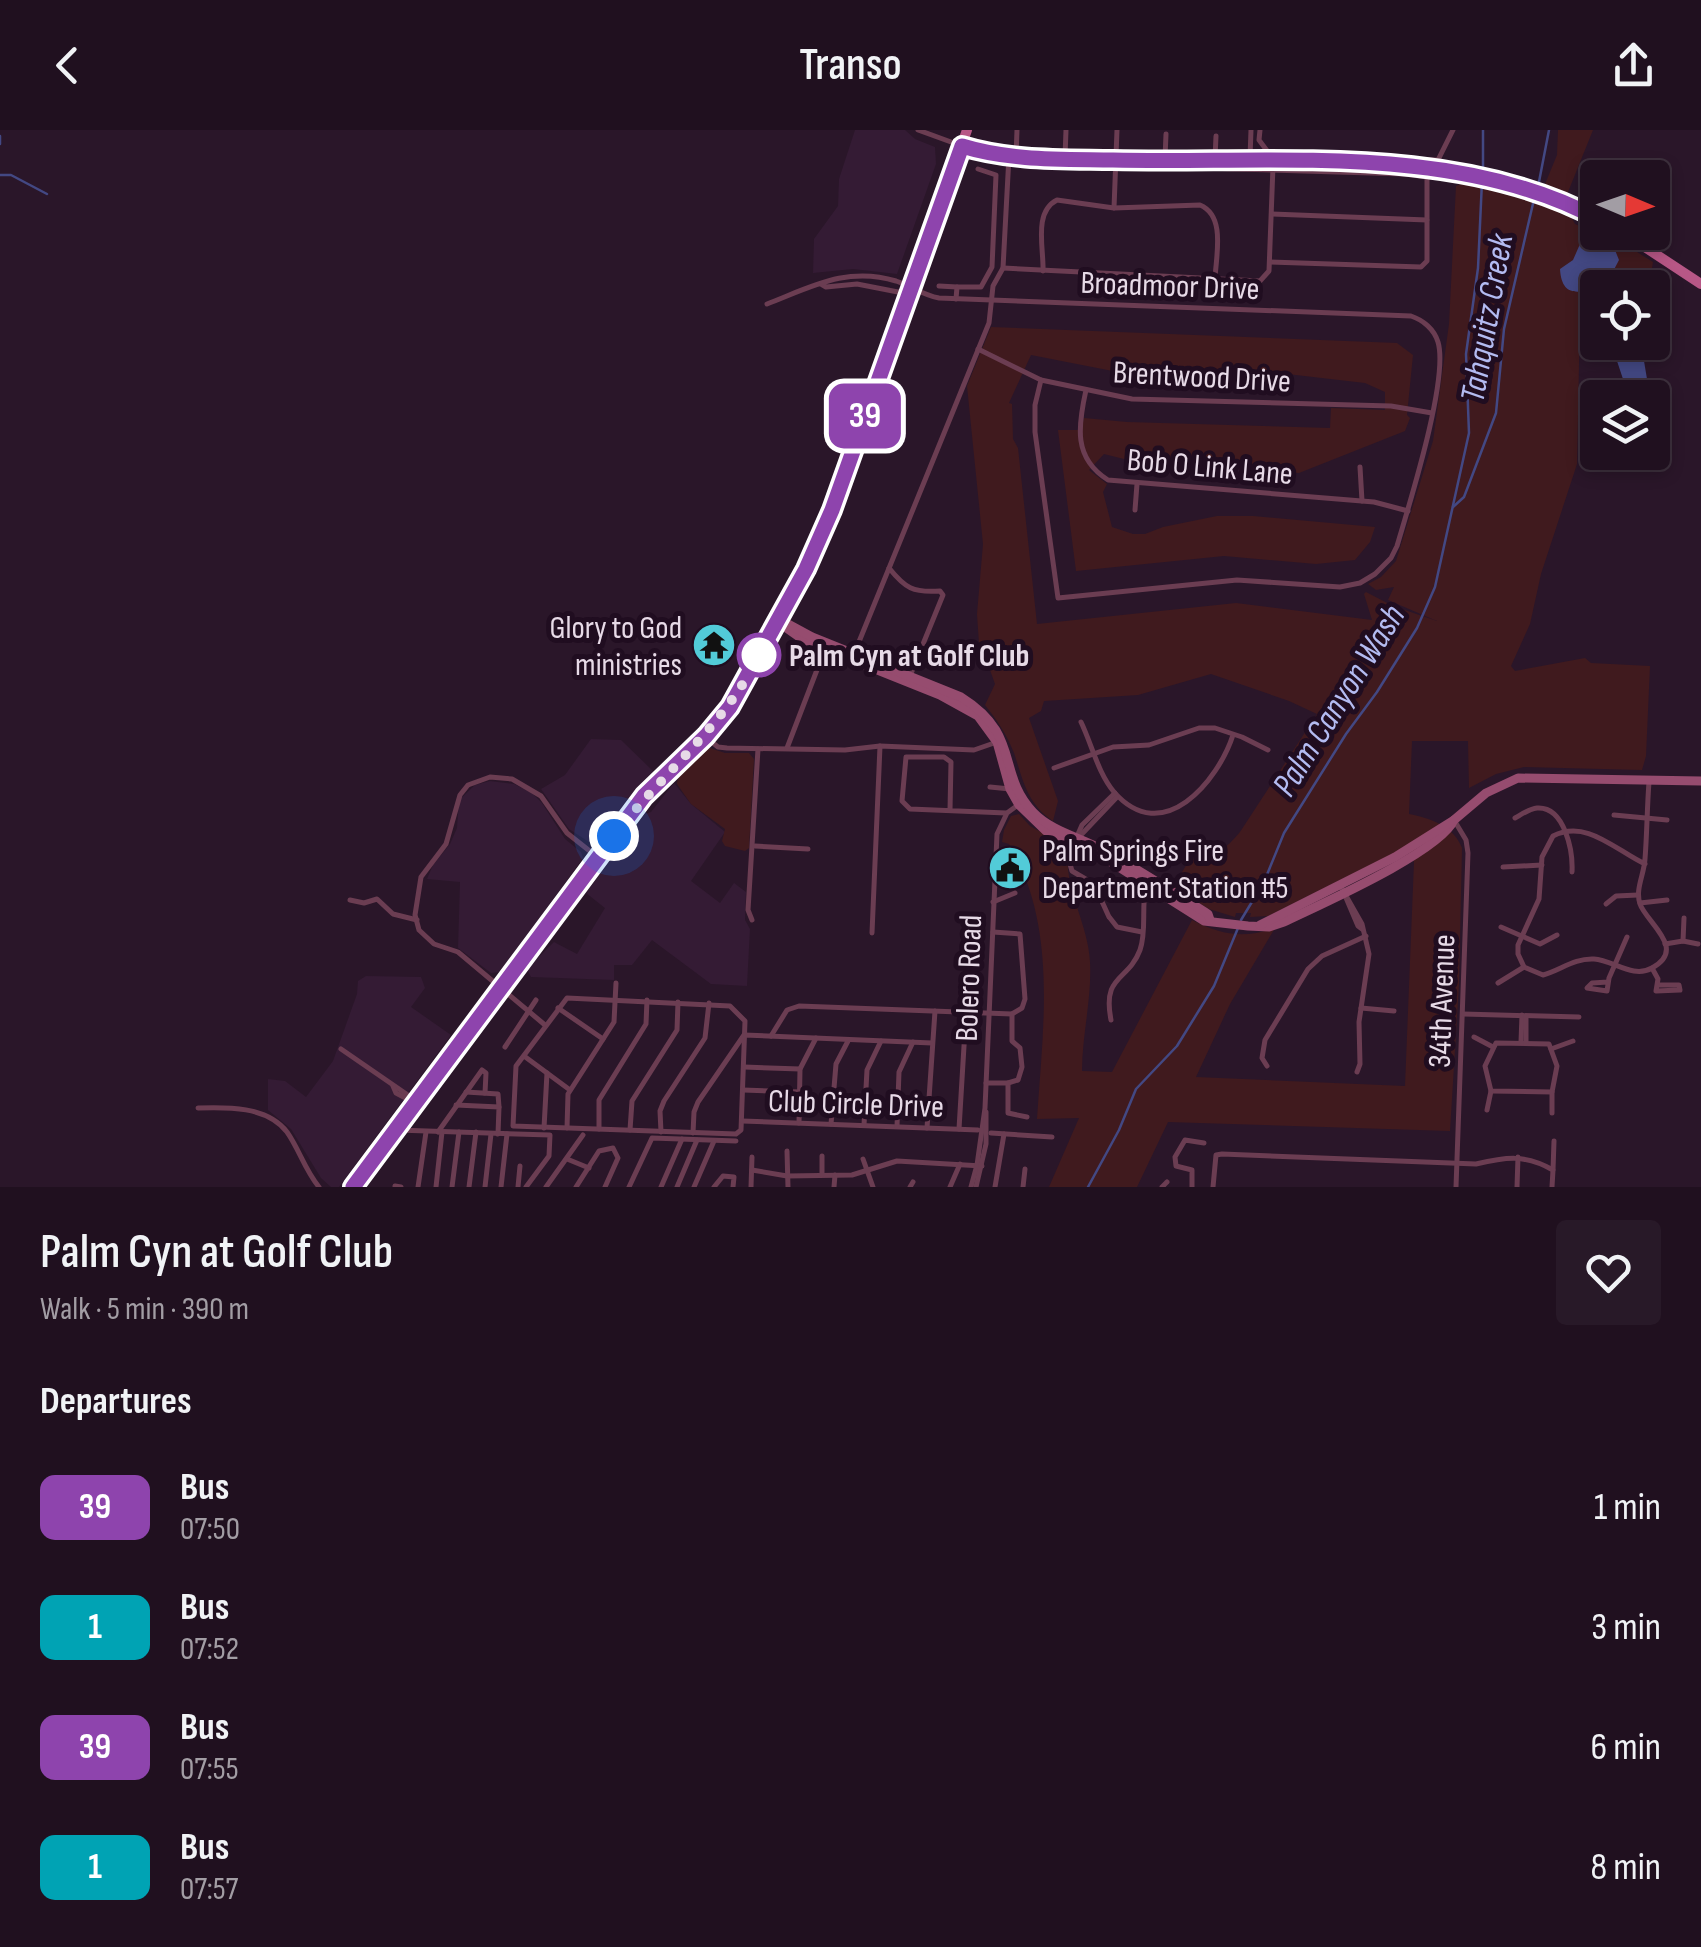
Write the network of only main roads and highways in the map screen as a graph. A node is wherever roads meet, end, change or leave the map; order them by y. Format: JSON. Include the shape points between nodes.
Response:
{"nodes":[{"id":1,"x":968,"y":130,"type":"edge"},
{"id":2,"x":962,"y":146,"type":"junction"},
{"id":3,"x":1580,"y":210,"type":"edge"},
{"id":4,"x":1649,"y":250,"type":"edge"},
{"id":5,"x":1701,"y":284,"type":"edge"},
{"id":6,"x":353,"y":1187,"type":"edge"}],
"edges":[{"from":1,"to":2,"type":"main road"},
{"from":2,"to":3,"type":"main road","via":[[1012,157],[1402,165],[1498,180]]},
{"from":2,"to":6,"type":"main road","via":[[832,510],[730,707],[644,796]]},
{"from":4,"to":5,"type":"main road"}]}
